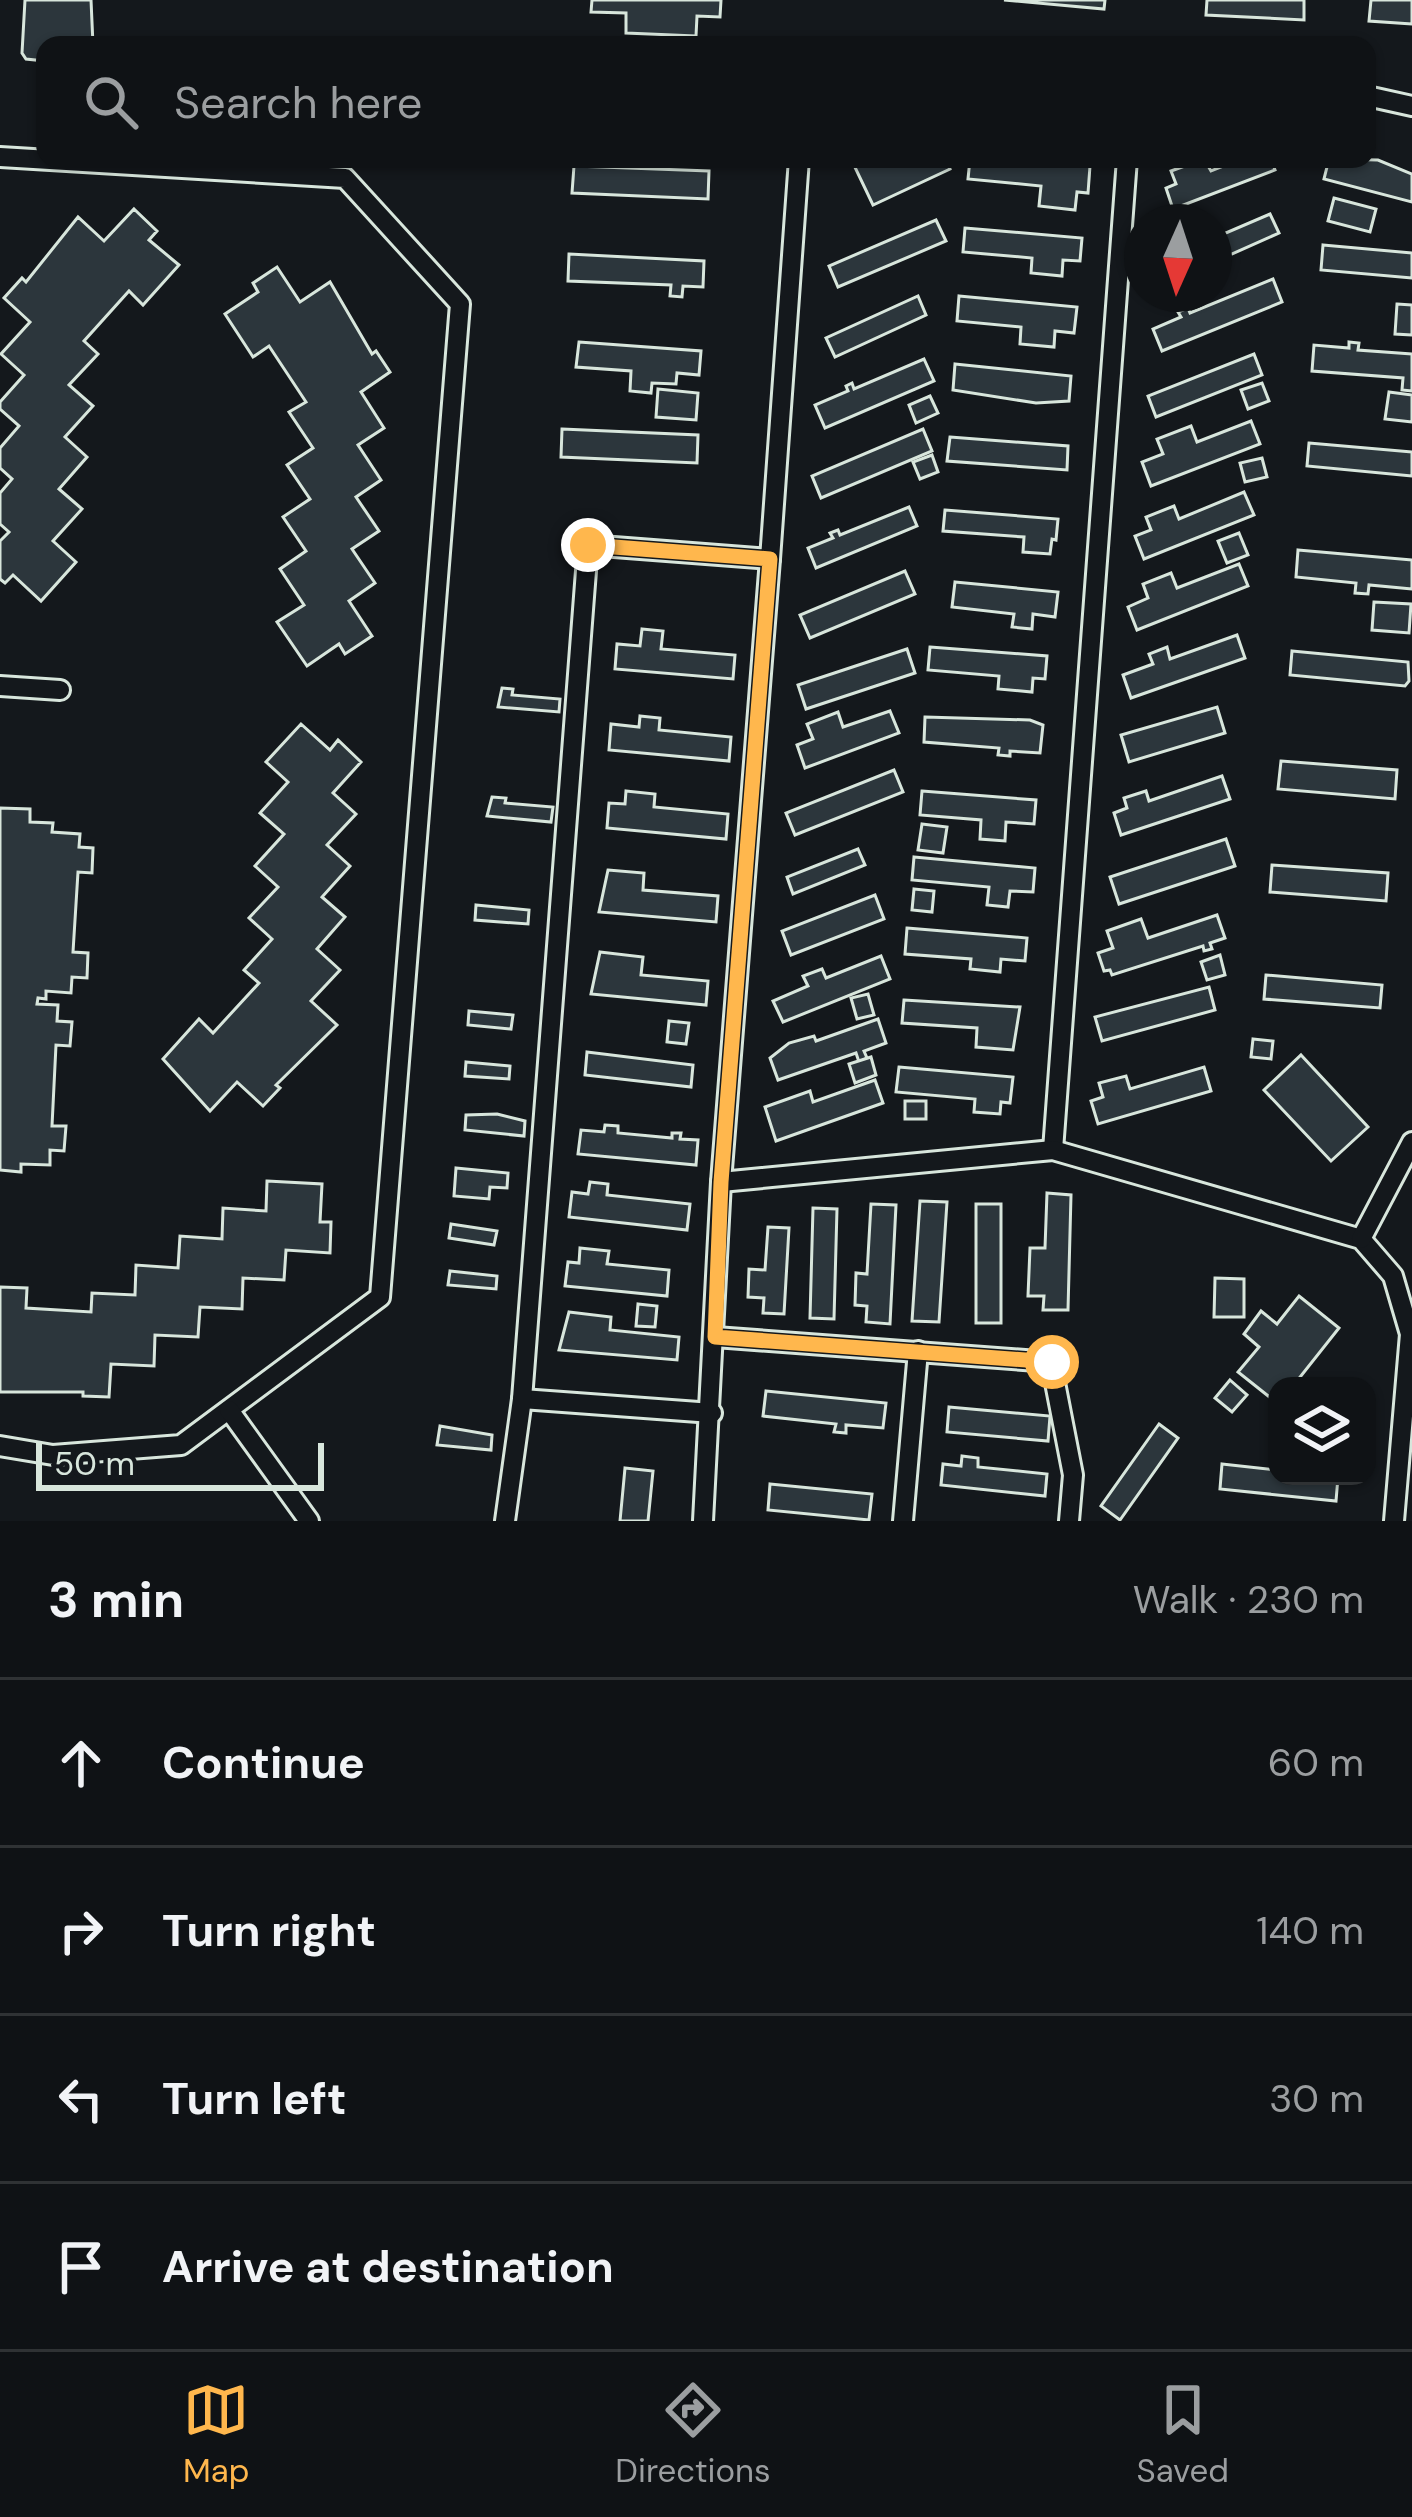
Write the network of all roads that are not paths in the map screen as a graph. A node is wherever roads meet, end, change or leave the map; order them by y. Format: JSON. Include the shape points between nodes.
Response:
{"nodes":[{"id":1,"x":1376,"y":98,"type":"edge"},
{"id":2,"x":1412,"y":106,"type":"edge"},
{"id":3,"x":0,"y":157,"type":"edge"},
{"id":4,"x":36,"y":159,"type":"edge"},
{"id":5,"x":181,"y":168,"type":"edge"},
{"id":6,"x":798,"y":168,"type":"edge"},
{"id":7,"x":1126,"y":168,"type":"edge"},
{"id":8,"x":770,"y":559,"type":"junction"},
{"id":9,"x":0,"y":686,"type":"edge"},
{"id":10,"x":60,"y":690,"type":"dead end"},
{"id":11,"x":1412,"y":1142,"type":"edge"},
{"id":12,"x":1053,"y":1150,"type":"junction"},
{"id":13,"x":721,"y":1182,"type":"junction"},
{"id":14,"x":1361,"y":1239,"type":"junction"},
{"id":15,"x":715,"y":1337,"type":"junction"},
{"id":16,"x":918,"y":1351,"type":"junction"},
{"id":17,"x":522,"y":1399,"type":"junction"},
{"id":18,"x":229,"y":1410,"type":"junction"},
{"id":19,"x":712,"y":1413,"type":"junction"},
{"id":20,"x":0,"y":1446,"type":"edge"},
{"id":21,"x":309,"y":1521,"type":"edge"},
{"id":22,"x":505,"y":1521,"type":"edge"},
{"id":23,"x":703,"y":1521,"type":"edge"},
{"id":24,"x":903,"y":1521,"type":"edge"},
{"id":25,"x":1069,"y":1521,"type":"edge"},
{"id":26,"x":1394,"y":1521,"type":"edge"}],
"edges":[{"from":1,"to":2,"type":"lane"},
{"from":3,"to":4,"type":"lane"},
{"from":5,"to":18,"type":"lane","via":[[345,178],[460,304],[380,1297]]},
{"from":6,"to":8,"type":"lane"},
{"from":7,"to":12,"type":"lane"},
{"from":8,"to":13,"type":"lane"},
{"from":8,"to":17,"type":"lane","via":[[588,545]]},
{"from":9,"to":10,"type":"lane"},
{"from":11,"to":14,"type":"lane"},
{"from":12,"to":13,"type":"lane"},
{"from":12,"to":14,"type":"lane"},
{"from":13,"to":15,"type":"lane"},
{"from":14,"to":26,"type":"lane","via":[[1393,1276],[1409,1334]]},
{"from":15,"to":16,"type":"lane"},
{"from":15,"to":19,"type":"lane"},
{"from":16,"to":24,"type":"lane"},
{"from":16,"to":25,"type":"lane","via":[[1052,1362],[1073,1475]]},
{"from":17,"to":19,"type":"lane"},
{"from":17,"to":22,"type":"lane"},
{"from":18,"to":20,"type":"lane","via":[[182,1445],[53,1455]]},
{"from":18,"to":21,"type":"lane"},
{"from":19,"to":23,"type":"lane"}]}
